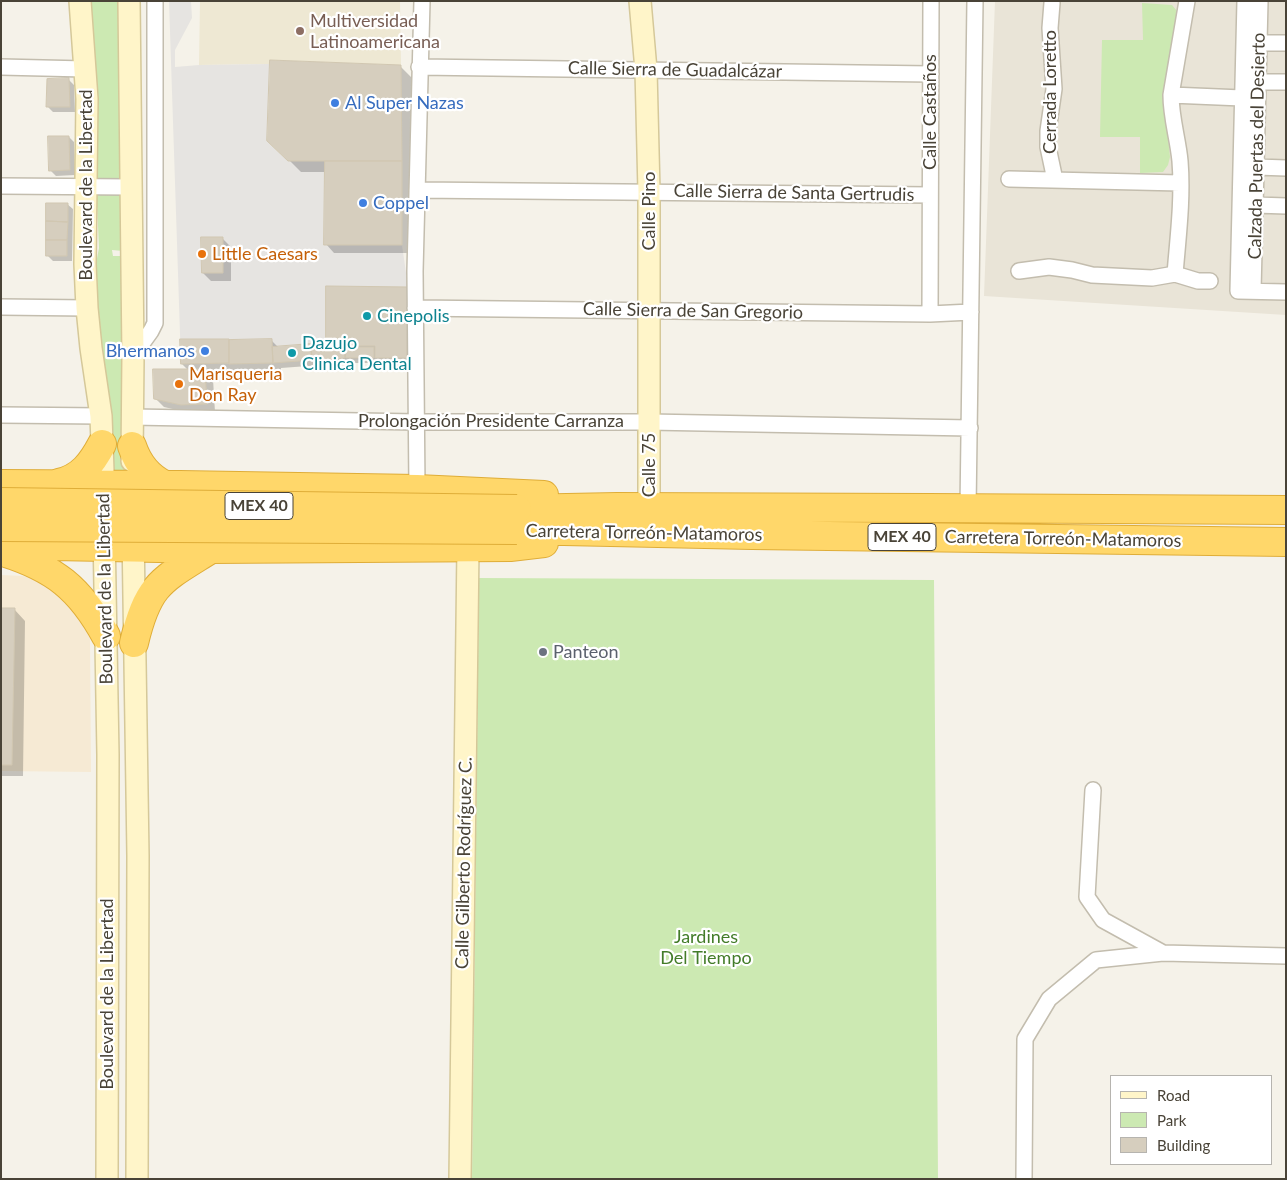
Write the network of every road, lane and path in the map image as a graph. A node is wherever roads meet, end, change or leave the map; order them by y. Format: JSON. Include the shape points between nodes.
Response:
{"nodes":[{"id":1,"x":80,"y":1,"type":"edge"},
{"id":2,"x":128,"y":1,"type":"edge"},
{"id":3,"x":154,"y":1,"type":"edge"},
{"id":4,"x":422,"y":1,"type":"edge"},
{"id":5,"x":640,"y":1,"type":"edge"},
{"id":6,"x":931,"y":1,"type":"edge"},
{"id":7,"x":975,"y":1,"type":"edge"},
{"id":8,"x":1187,"y":1,"type":"edge"},
{"id":9,"x":1245,"y":1,"type":"edge"},
{"id":10,"x":1260,"y":1,"type":"edge"},
{"id":11,"x":1050,"y":2,"type":"edge"},
{"id":12,"x":1259,"y":42,"type":"junction"},
{"id":13,"x":1286,"y":43,"type":"edge"},
{"id":14,"x":1,"y":67,"type":"edge"},
{"id":15,"x":419,"y":67,"type":"junction"},
{"id":16,"x":85,"y":68,"type":"junction"},
{"id":17,"x":646,"y":70,"type":"junction"},
{"id":18,"x":931,"y":74,"type":"junction"},
{"id":19,"x":1258,"y":82,"type":"junction"},
{"id":20,"x":1286,"y":82,"type":"edge"},
{"id":21,"x":1171,"y":95,"type":"junction"},
{"id":22,"x":1242,"y":98,"type":"junction"},
{"id":23,"x":1242,"y":122,"type":"junction"},
{"id":24,"x":1258,"y":123,"type":"junction"},
{"id":25,"x":1257,"y":167,"type":"junction"},
{"id":26,"x":1286,"y":168,"type":"edge"},
{"id":27,"x":1009,"y":179,"type":"dead end"},
{"id":28,"x":1055,"y":180,"type":"junction"},
{"id":29,"x":1180,"y":183,"type":"junction"},
{"id":30,"x":1,"y":186,"type":"edge"},
{"id":31,"x":87,"y":187,"type":"junction"},
{"id":32,"x":131,"y":187,"type":"junction"},
{"id":33,"x":417,"y":190,"type":"junction"},
{"id":34,"x":649,"y":192,"type":"junction"},
{"id":35,"x":930,"y":195,"type":"junction"},
{"id":36,"x":1256,"y":205,"type":"junction"},
{"id":37,"x":1286,"y":206,"type":"edge"},
{"id":38,"x":1238,"y":241,"type":"junction"},
{"id":39,"x":1255,"y":241,"type":"junction"},
{"id":40,"x":1019,"y":271,"type":"dead end"},
{"id":41,"x":1176,"y":274,"type":"junction"},
{"id":42,"x":1210,"y":281,"type":"dead end"},
{"id":43,"x":1246,"y":291,"type":"junction"},
{"id":44,"x":1286,"y":292,"type":"edge"},
{"id":45,"x":1,"y":307,"type":"edge"},
{"id":46,"x":87,"y":308,"type":"junction"},
{"id":47,"x":415,"y":308,"type":"junction"},
{"id":48,"x":649,"y":310,"type":"junction"},
{"id":49,"x":971,"y":312,"type":"junction"},
{"id":50,"x":930,"y":314,"type":"junction"},
{"id":51,"x":133,"y":356,"type":"junction"},
{"id":52,"x":1,"y":415,"type":"edge"},
{"id":53,"x":101,"y":416,"type":"junction"},
{"id":54,"x":132,"y":417,"type":"junction"},
{"id":55,"x":417,"y":422,"type":"junction"},
{"id":56,"x":649,"y":422,"type":"junction"},
{"id":57,"x":970,"y":428,"type":"junction"},
{"id":58,"x":102,"y":444,"type":"junction"},
{"id":59,"x":132,"y":446,"type":"junction"},
{"id":60,"x":54,"y":483,"type":"junction"},
{"id":61,"x":1,"y":484,"type":"edge"},
{"id":62,"x":104,"y":485,"type":"junction"},
{"id":63,"x":132,"y":485,"type":"junction"},
{"id":64,"x":173,"y":485,"type":"junction"},
{"id":65,"x":417,"y":489,"type":"junction"},
{"id":66,"x":1,"y":502,"type":"edge"},
{"id":67,"x":617,"y":507,"type":"junction"},
{"id":68,"x":649,"y":507,"type":"junction"},
{"id":69,"x":968,"y":508,"type":"junction"},
{"id":70,"x":1231,"y":510,"type":"junction"},
{"id":71,"x":1286,"y":510,"type":"edge"},
{"id":72,"x":517,"y":520,"type":"junction"},
{"id":73,"x":1,"y":527,"type":"edge"},
{"id":74,"x":1286,"y":527,"type":"edge"},
{"id":75,"x":592,"y":532,"type":"junction"},
{"id":76,"x":1286,"y":542,"type":"edge"},
{"id":77,"x":1,"y":545,"type":"edge"},
{"id":78,"x":39,"y":546,"type":"junction"},
{"id":79,"x":104,"y":547,"type":"junction"},
{"id":80,"x":134,"y":547,"type":"junction"},
{"id":81,"x":468,"y":547,"type":"junction"},
{"id":82,"x":203,"y":549,"type":"junction"},
{"id":83,"x":1,"y":551,"type":"edge"},
{"id":84,"x":106,"y":636,"type":"junction"},
{"id":85,"x":134,"y":643,"type":"junction"},
{"id":86,"x":1093,"y":790,"type":"dead end"},
{"id":87,"x":1163,"y":953,"type":"junction"},
{"id":88,"x":1286,"y":956,"type":"edge"},
{"id":89,"x":107,"y":1179,"type":"edge"},
{"id":90,"x":137,"y":1179,"type":"edge"},
{"id":91,"x":460,"y":1179,"type":"edge"},
{"id":92,"x":1024,"y":1179,"type":"edge"}],
"edges":[{"from":1,"to":16,"type":"street","name":"Boulevard de la Libertad"},
{"from":2,"to":32,"type":"street","name":"Boulevard de la Libertad"},
{"from":3,"to":51,"type":"street","via":[[154,323]]},
{"from":4,"to":15,"type":"street"},
{"from":5,"to":17,"type":"street","name":"Calle Pino"},
{"from":6,"to":18,"type":"street","name":"Calle Castaños"},
{"from":7,"to":49,"type":"street"},
{"from":8,"to":21,"type":"street"},
{"from":9,"to":22,"type":"street","name":"Calzada Puertas del Desierto"},
{"from":10,"to":12,"type":"street","name":"Calzada Puertas del Desierto"},
{"from":11,"to":28,"type":"street","name":"Cerrada Loretto","via":[[1054,89],[1048,147]]},
{"from":12,"to":13,"type":"street"},
{"from":12,"to":19,"type":"street","name":"Calzada Puertas del Desierto"},
{"from":14,"to":16,"type":"street"},
{"from":15,"to":17,"type":"street","name":"Calle Sierra de Guadalcázar"},
{"from":15,"to":33,"type":"street"},
{"from":16,"to":31,"type":"street","name":"Boulevard de la Libertad"},
{"from":17,"to":18,"type":"street","name":"Calle Sierra de Guadalcázar"},
{"from":17,"to":34,"type":"street","name":"Calle Pino"},
{"from":18,"to":35,"type":"street","name":"Calle Castaños"},
{"from":19,"to":20,"type":"street"},
{"from":19,"to":24,"type":"street","name":"Calzada Puertas del Desierto"},
{"from":21,"to":22,"type":"street"},
{"from":21,"to":29,"type":"street"},
{"from":22,"to":23,"type":"street","name":"Calzada Puertas del Desierto"},
{"from":23,"to":24,"type":"street"},
{"from":23,"to":38,"type":"street","name":"Calzada Puertas del Desierto"},
{"from":24,"to":25,"type":"street","name":"Calzada Puertas del Desierto"},
{"from":25,"to":26,"type":"street"},
{"from":25,"to":36,"type":"street","name":"Calzada Puertas del Desierto"},
{"from":27,"to":28,"type":"street","name":"Cerrada Loretto"},
{"from":28,"to":29,"type":"street","name":"Cerrada Loretto"},
{"from":29,"to":41,"type":"street"},
{"from":30,"to":31,"type":"street"},
{"from":31,"to":32,"type":"street"},
{"from":31,"to":46,"type":"street","name":"Boulevard de la Libertad"},
{"from":32,"to":51,"type":"street","name":"Boulevard de la Libertad"},
{"from":33,"to":34,"type":"street","name":"Calle Sierra de Santa Gertrudis"},
{"from":33,"to":47,"type":"street"},
{"from":34,"to":35,"type":"street","name":"Calle Sierra de Santa Gertrudis"},
{"from":34,"to":48,"type":"street","name":"Calle Pino"},
{"from":35,"to":50,"type":"street","name":"Calle Castaños"},
{"from":36,"to":37,"type":"street"},
{"from":36,"to":39,"type":"street","name":"Calzada Puertas del Desierto"},
{"from":38,"to":39,"type":"street"},
{"from":38,"to":43,"type":"street","name":"Calzada Puertas del Desierto"},
{"from":39,"to":43,"type":"street","name":"Calzada Puertas del Desierto"},
{"from":40,"to":41,"type":"street","via":[[1049,267],[1092,276],[1152,278]]},
{"from":41,"to":42,"type":"street"},
{"from":43,"to":44,"type":"street"},
{"from":45,"to":46,"type":"street"},
{"from":46,"to":53,"type":"street","name":"Boulevard de la Libertad"},
{"from":47,"to":48,"type":"street","name":"Calle Sierra de San Gregorio"},
{"from":47,"to":55,"type":"street"},
{"from":48,"to":50,"type":"street","name":"Calle Sierra de San Gregorio"},
{"from":48,"to":56,"type":"street","name":"Calle Pino"},
{"from":49,"to":50,"type":"street","name":"Calle Sierra de San Gregorio"},
{"from":49,"to":57,"type":"street"},
{"from":51,"to":54,"type":"street","name":"Boulevard de la Libertad"},
{"from":52,"to":53,"type":"street"},
{"from":53,"to":58,"type":"street","name":"Boulevard de la Libertad"},
{"from":54,"to":55,"type":"street","name":"Prolongación Presidente Carranza"},
{"from":54,"to":59,"type":"street","name":"Boulevard de la Libertad"},
{"from":55,"to":56,"type":"street","name":"Prolongación Presidente Carranza"},
{"from":55,"to":65,"type":"street"},
{"from":56,"to":57,"type":"street","name":"Prolongación Presidente Carranza"},
{"from":56,"to":68,"type":"street","name":"Calle 75"},
{"from":57,"to":69,"type":"street"},
{"from":58,"to":60,"type":"highway","via":[[85,469],[71,479]]},
{"from":58,"to":62,"type":"street","name":"Boulevard de la Libertad"},
{"from":59,"to":63,"type":"street","name":"Boulevard de la Libertad"},
{"from":59,"to":64,"type":"highway","via":[[146,472]]},
{"from":60,"to":61,"type":"highway"},
{"from":60,"to":62,"type":"highway"},
{"from":60,"to":78,"type":"highway","via":[[56,517],[53,528]]},
{"from":62,"to":63,"type":"highway"},
{"from":62,"to":79,"type":"street","name":"Boulevard de la Libertad"},
{"from":63,"to":64,"type":"highway"},
{"from":63,"to":80,"type":"street","name":"Boulevard de la Libertad"},
{"from":64,"to":65,"type":"highway"},
{"from":64,"to":82,"type":"highway","via":[[182,533]]},
{"from":65,"to":67,"type":"highway","via":[[543,495]]},
{"from":66,"to":72,"type":"highway","number":"MEX 40","bridge":true},
{"from":67,"to":68,"type":"highway","number":"MEX 40"},
{"from":67,"to":72,"type":"highway","number":"MEX 40"},
{"from":68,"to":69,"type":"highway","number":"MEX 40"},
{"from":69,"to":70,"type":"highway","number":"MEX 40"},
{"from":70,"to":71,"type":"highway","number":"MEX 40"},
{"from":70,"to":74,"type":"highway","via":[[1256,523]]},
{"from":72,"to":73,"type":"highway","name":"Carretera Torreón-Matamoros","number":"MEX 40","bridge":true},
{"from":72,"to":75,"type":"highway","name":"Carretera Torreón-Matamoros","number":"MEX 40"},
{"from":75,"to":76,"type":"highway","name":"Carretera Torreón-Matamoros","number":"MEX 40"},
{"from":75,"to":81,"type":"highway","via":[[533,545]]},
{"from":77,"to":78,"type":"highway"},
{"from":78,"to":79,"type":"highway"},
{"from":79,"to":80,"type":"highway"},
{"from":79,"to":84,"type":"street","name":"Boulevard de la Libertad"},
{"from":80,"to":82,"type":"highway"},
{"from":80,"to":85,"type":"street","name":"Boulevard de la Libertad"},
{"from":81,"to":82,"type":"highway"},
{"from":81,"to":91,"type":"street","name":"Calle Gilberto Rodríguez C."},
{"from":82,"to":85,"type":"highway","via":[[155,588],[145,604]]},
{"from":83,"to":84,"type":"highway","via":[[32,562],[68,585],[91,611]]},
{"from":84,"to":89,"type":"street","name":"Boulevard de la Libertad"},
{"from":85,"to":90,"type":"street","name":"Boulevard de la Libertad","via":[[138,856]]},
{"from":86,"to":87,"type":"street","via":[[1087,897],[1104,920]]},
{"from":87,"to":88,"type":"street"},
{"from":87,"to":92,"type":"street","via":[[1096,960],[1049,999],[1025,1039]]}]}
